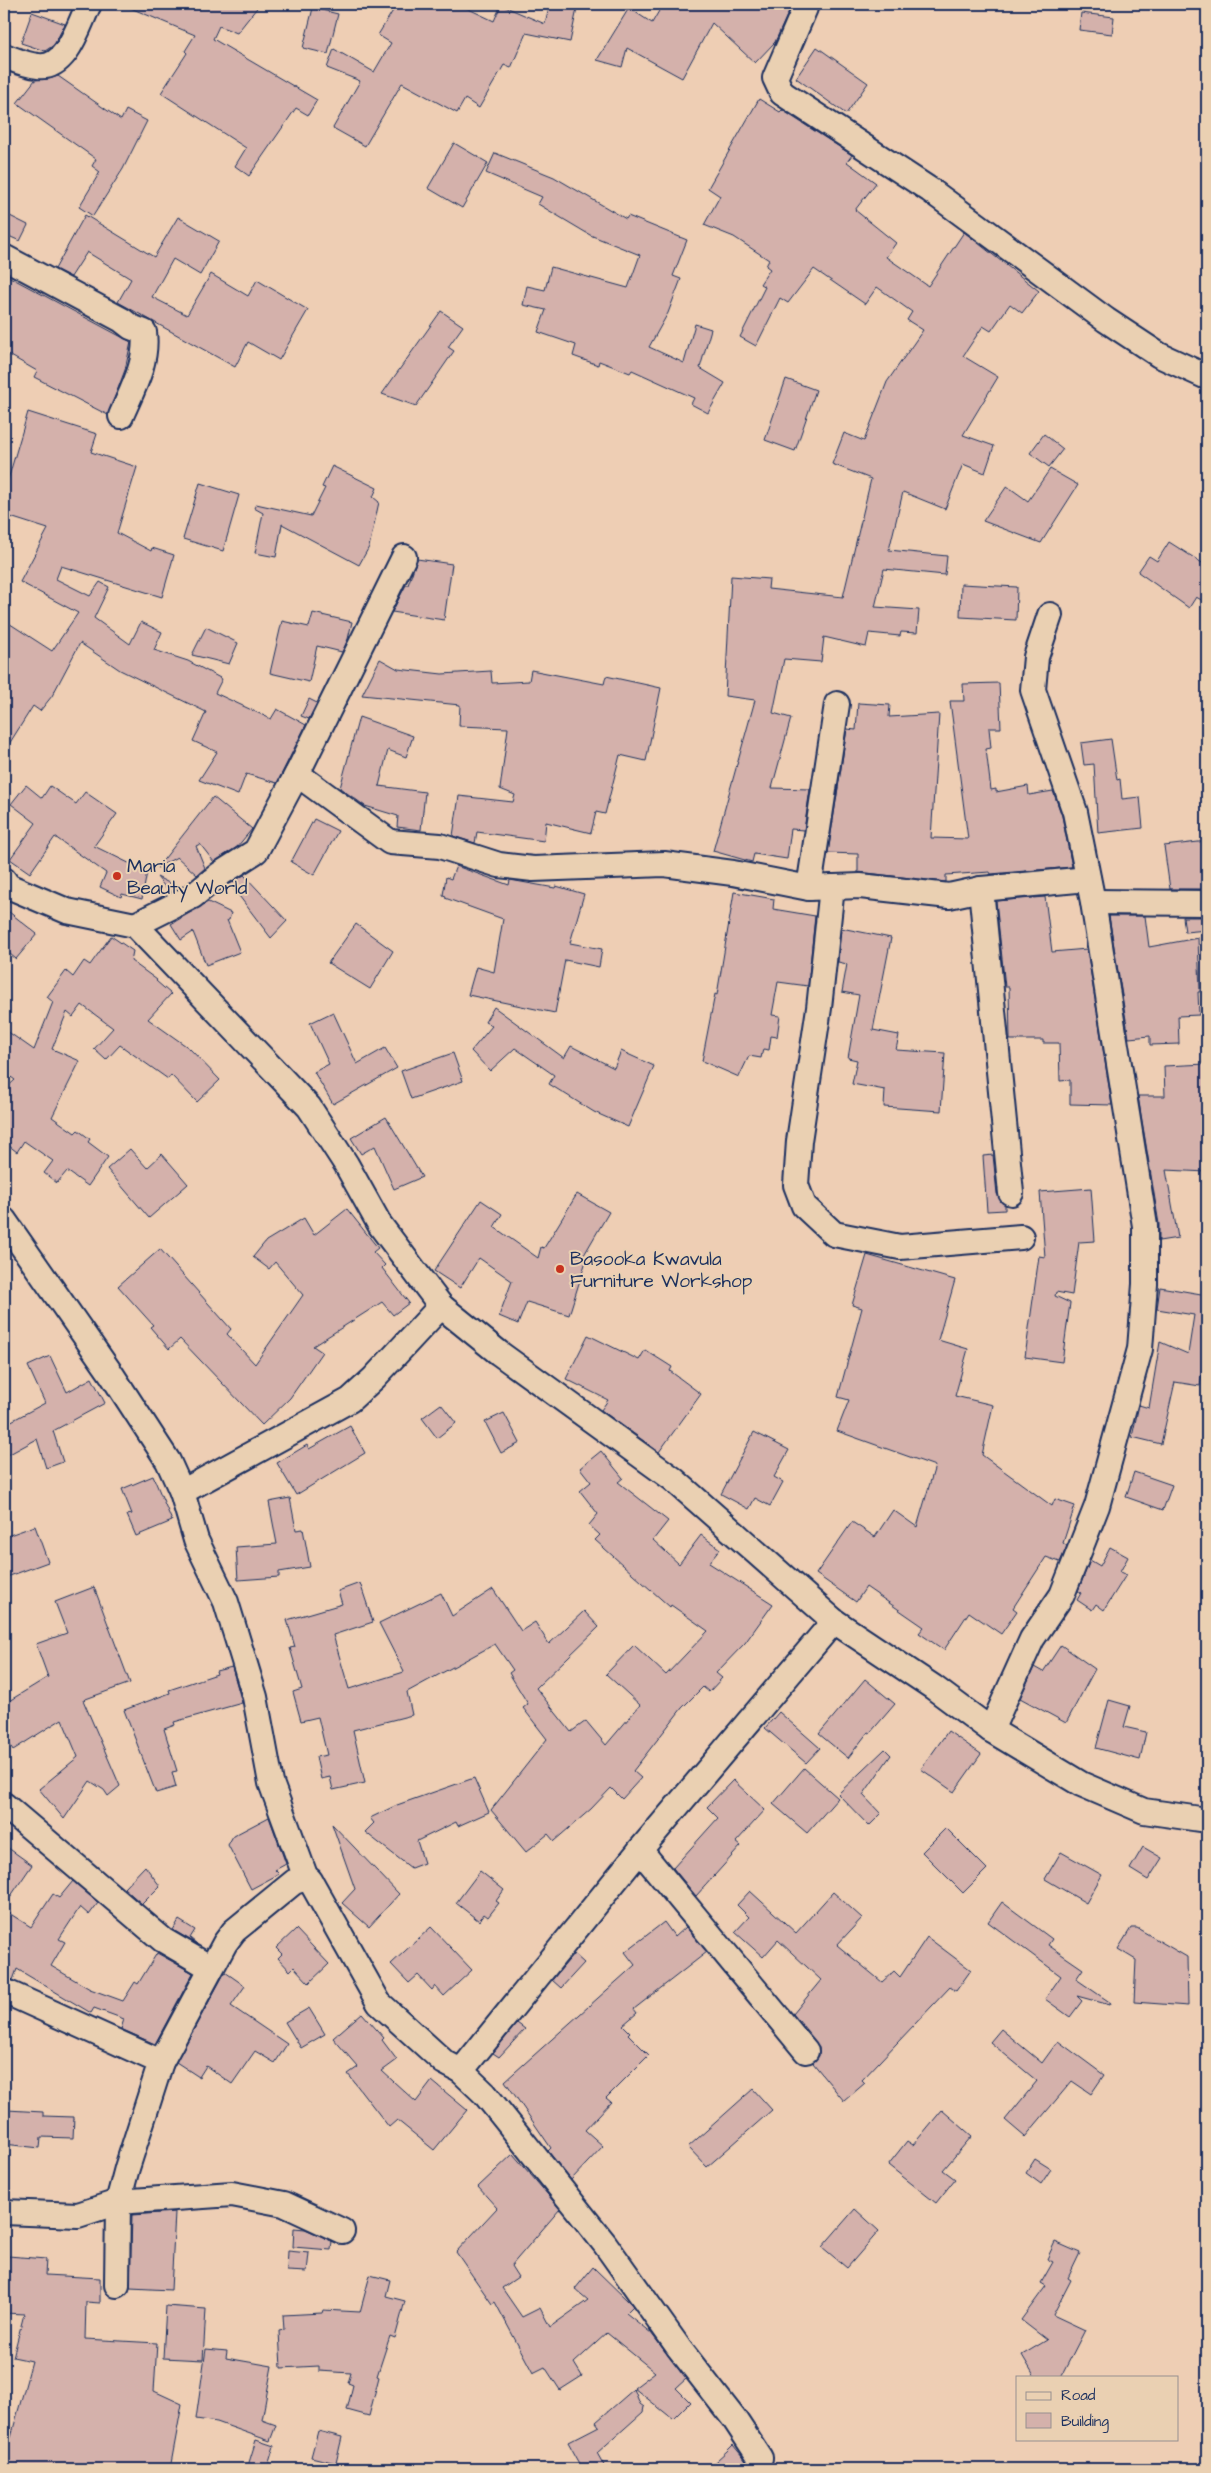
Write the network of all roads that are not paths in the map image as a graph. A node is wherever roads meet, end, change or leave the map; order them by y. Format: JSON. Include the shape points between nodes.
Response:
{"nodes":[{"id":1,"x":88,"y":4,"type":"edge"},
{"id":2,"x":804,"y":4,"type":"edge"},
{"id":3,"x":4,"y":56,"type":"edge"},
{"id":4,"x":4,"y":257,"type":"edge"},
{"id":5,"x":1207,"y":377,"type":"edge"},
{"id":6,"x":121,"y":416,"type":"dead end"},
{"id":7,"x":404,"y":557,"type":"dead end"},
{"id":8,"x":1050,"y":615,"type":"dead end"},
{"id":9,"x":837,"y":704,"type":"dead end"},
{"id":10,"x":297,"y":774,"type":"junction"},
{"id":11,"x":1088,"y":879,"type":"junction"},
{"id":12,"x":4,"y":880,"type":"edge"},
{"id":13,"x":820,"y":887,"type":"junction"},
{"id":14,"x":982,"y":889,"type":"junction"},
{"id":15,"x":1093,"y":902,"type":"junction"},
{"id":16,"x":1207,"y":903,"type":"edge"},
{"id":17,"x":135,"y":925,"type":"junction"},
{"id":18,"x":1011,"y":1193,"type":"dead end"},
{"id":19,"x":4,"y":1220,"type":"edge"},
{"id":20,"x":1021,"y":1237,"type":"dead end"},
{"id":21,"x":440,"y":1306,"type":"junction"},
{"id":22,"x":182,"y":1492,"type":"junction"},
{"id":23,"x":834,"y":1622,"type":"junction"},
{"id":24,"x":991,"y":1730,"type":"junction"},
{"id":25,"x":4,"y":1805,"type":"edge"},
{"id":26,"x":1207,"y":1820,"type":"edge"},
{"id":27,"x":640,"y":1850,"type":"junction"},
{"id":28,"x":306,"y":1878,"type":"junction"},
{"id":29,"x":211,"y":1968,"type":"junction"},
{"id":30,"x":4,"y":1991,"type":"edge"},
{"id":31,"x":806,"y":2051,"type":"dead end"},
{"id":32,"x":161,"y":2062,"type":"junction"},
{"id":33,"x":461,"y":2071,"type":"junction"},
{"id":34,"x":118,"y":2202,"type":"junction"},
{"id":35,"x":4,"y":2212,"type":"edge"},
{"id":36,"x":342,"y":2231,"type":"dead end"},
{"id":37,"x":117,"y":2284,"type":"dead end"},
{"id":38,"x":760,"y":2458,"type":"dead end"}],
"edges":[{"from":1,"to":3,"type":"street","via":[[61,59],[37,66]]},
{"from":2,"to":5,"type":"street","via":[[775,78],[782,93],[930,190],[1113,325],[1159,355]]},
{"from":4,"to":6,"type":"street","via":[[144,332],[144,363]]},
{"from":7,"to":10,"type":"street"},
{"from":8,"to":11,"type":"street","via":[[1036,657],[1033,690],[1075,812]]},
{"from":9,"to":13,"type":"street"},
{"from":10,"to":13,"type":"street","via":[[390,842],[440,846],[499,865],[533,869],[664,864]]},
{"from":10,"to":17,"type":"street","via":[[256,850],[193,896]]},
{"from":11,"to":14,"type":"street"},
{"from":11,"to":15,"type":"street"},
{"from":12,"to":17,"type":"street","via":[[8,886],[67,911]]},
{"from":13,"to":14,"type":"street","via":[[860,886],[949,896]]},
{"from":13,"to":20,"type":"street","via":[[818,1008],[796,1185],[804,1206],[834,1234],[900,1247]]},
{"from":14,"to":18,"type":"street"},
{"from":15,"to":16,"type":"street"},
{"from":15,"to":24,"type":"street","via":[[1145,1226],[1140,1349],[1097,1506],[1062,1595],[1032,1639]]},
{"from":17,"to":21,"type":"street","via":[[309,1107],[380,1225]]},
{"from":19,"to":22,"type":"street","via":[[112,1375],[168,1461]]},
{"from":21,"to":22,"type":"street","via":[[350,1400]]},
{"from":21,"to":23,"type":"street","via":[[499,1353],[673,1479]]},
{"from":22,"to":28,"type":"street","via":[[196,1540],[226,1602],[255,1697],[271,1783]]},
{"from":23,"to":24,"type":"street","via":[[933,1687]]},
{"from":23,"to":27,"type":"street"},
{"from":24,"to":26,"type":"street","via":[[1081,1784],[1144,1811]]},
{"from":25,"to":29,"type":"street","via":[[163,1940]]},
{"from":27,"to":31,"type":"street"},
{"from":27,"to":33,"type":"street"},
{"from":28,"to":29,"type":"street","via":[[294,1882],[234,1931]]},
{"from":28,"to":33,"type":"street","via":[[379,2003],[444,2062]]},
{"from":29,"to":32,"type":"street"},
{"from":30,"to":32,"type":"street"},
{"from":32,"to":34,"type":"street"},
{"from":33,"to":38,"type":"street","via":[[485,2094],[605,2244]]},
{"from":34,"to":35,"type":"street","via":[[78,2215]]},
{"from":34,"to":36,"type":"street","via":[[232,2194],[284,2204]]},
{"from":34,"to":37,"type":"street"}]}
